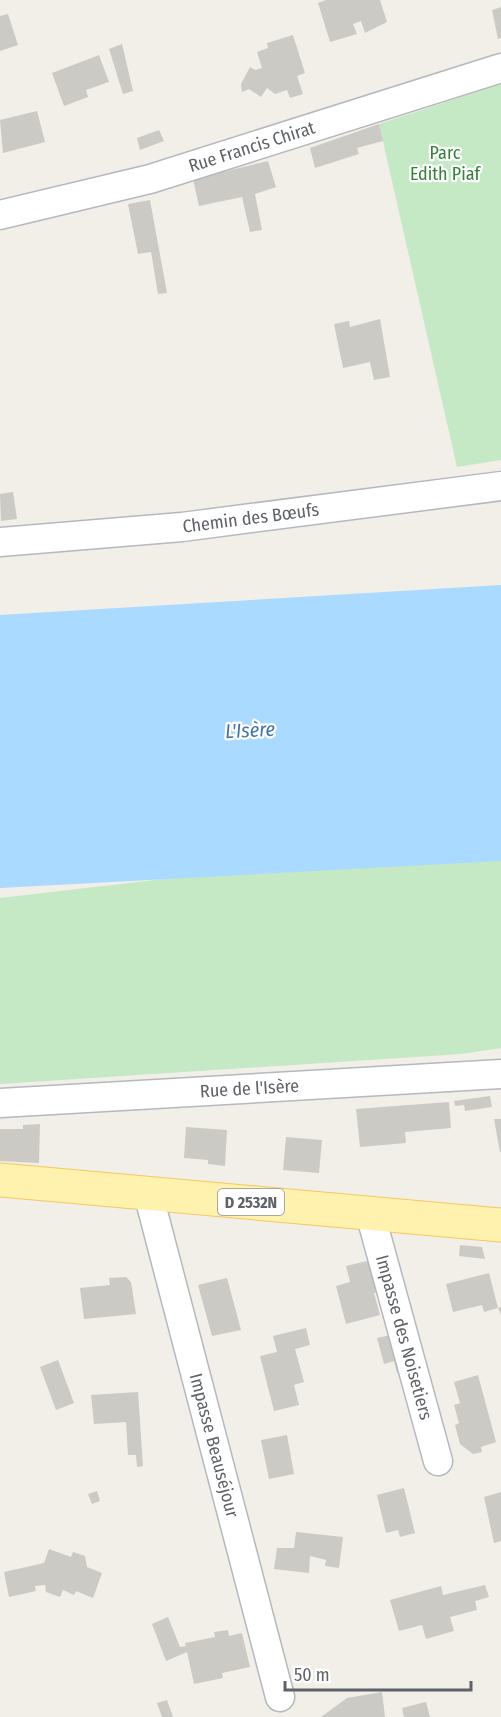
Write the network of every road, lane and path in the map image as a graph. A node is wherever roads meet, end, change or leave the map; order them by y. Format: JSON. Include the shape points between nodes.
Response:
{"nodes":[{"id":1,"x":501,"y":68,"type":"edge"},
{"id":2,"x":0,"y":215,"type":"edge"},
{"id":3,"x":501,"y":486,"type":"edge"},
{"id":4,"x":0,"y":542,"type":"edge"},
{"id":5,"x":501,"y":1074,"type":"edge"},
{"id":6,"x":0,"y":1103,"type":"edge"},
{"id":7,"x":0,"y":1180,"type":"edge"},
{"id":8,"x":148,"y":1193,"type":"junction"},
{"id":9,"x":370,"y":1213,"type":"junction"},
{"id":10,"x":501,"y":1225,"type":"edge"},
{"id":11,"x":438,"y":1461,"type":"dead end"},
{"id":12,"x":279,"y":1697,"type":"dead end"}],
"edges":[{"from":1,"to":2,"type":"street","name":"Rue Francis Chirat","via":[[150,179]]},
{"from":3,"to":4,"type":"street","name":"Chemin des Bœufs","via":[[182,527]]},
{"from":5,"to":6,"type":"street","name":"Rue de l'Isère"},
{"from":7,"to":8,"type":"main road","number":"D 2532N"},
{"from":8,"to":9,"type":"main road","number":"D 2532N"},
{"from":8,"to":12,"type":"street","name":"Impasse Beauséjour"},
{"from":9,"to":10,"type":"main road","number":"D 2532N"},
{"from":9,"to":11,"type":"street","name":"Impasse des Noisetiers"}]}
